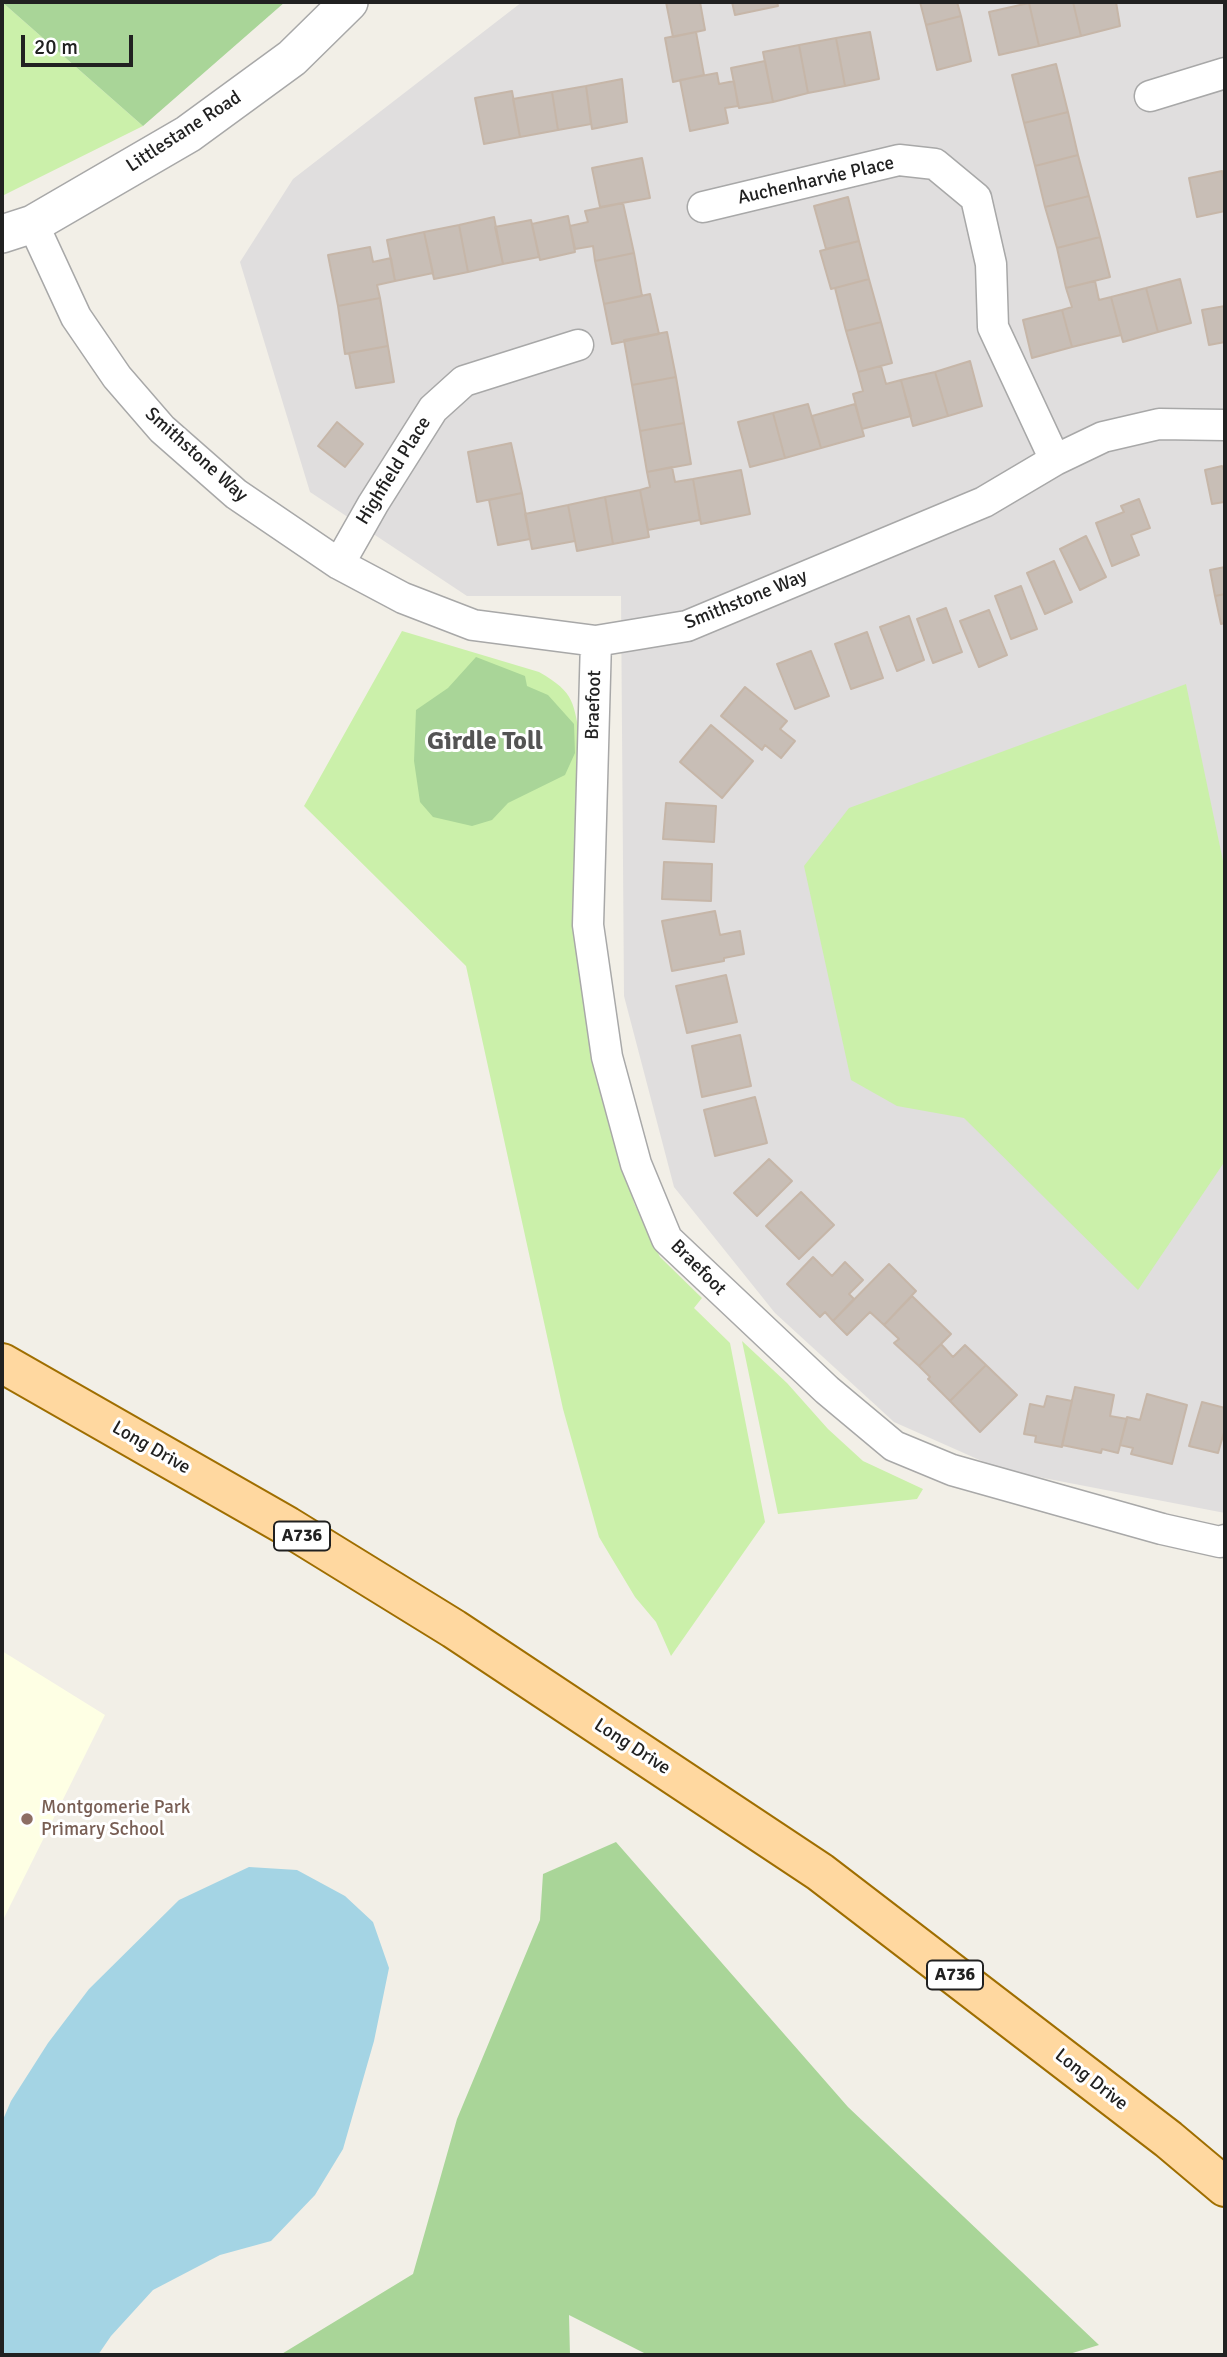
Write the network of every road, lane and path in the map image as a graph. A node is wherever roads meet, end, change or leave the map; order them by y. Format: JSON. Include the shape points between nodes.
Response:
{"nodes":[{"id":1,"x":349,"y":2,"type":"edge"},
{"id":2,"x":1225,"y":73,"type":"edge"},
{"id":3,"x":1150,"y":96,"type":"dead end"},
{"id":4,"x":703,"y":207,"type":"dead end"},
{"id":5,"x":17,"y":229,"type":"edge"},
{"id":6,"x":578,"y":345,"type":"dead end"},
{"id":7,"x":1225,"y":425,"type":"edge"},
{"id":8,"x":1055,"y":460,"type":"junction"},
{"id":9,"x":339,"y":564,"type":"junction"},
{"id":10,"x":596,"y":641,"type":"junction"},
{"id":11,"x":2,"y":1363,"type":"edge"},
{"id":12,"x":1223,"y":1548,"type":"edge"},
{"id":13,"x":1225,"y":2187,"type":"edge"}],
"edges":[{"from":1,"to":5,"type":"street","name":"Littlestane Road","via":[[292,58],[188,134]]},
{"from":2,"to":3,"type":"street"},
{"from":4,"to":8,"type":"street","name":"Auchenharvie Place","via":[[900,160],[935,164],[976,198],[991,264],[993,327]]},
{"from":5,"to":9,"type":"street","name":"Smithstone Way","via":[[117,377],[162,429],[236,494]]},
{"from":6,"to":9,"type":"street","name":"Highfield Place","via":[[464,382],[433,409]]},
{"from":7,"to":8,"type":"street","name":"Smithstone Way","via":[[1160,424],[1103,437]]},
{"from":8,"to":10,"type":"street","name":"Smithstone Way","via":[[984,502],[687,626]]},
{"from":9,"to":10,"type":"street","name":"Smithstone Way","via":[[403,598],[473,625]]},
{"from":10,"to":12,"type":"street","name":"Braefoot","via":[[587,925],[607,1057],[636,1164],[667,1239],[827,1390],[894,1446],[952,1470]]},
{"from":11,"to":13,"type":"main road","name":"Long Drive","number":"A736","via":[[287,1526],[454,1629],[820,1872]]}]}
